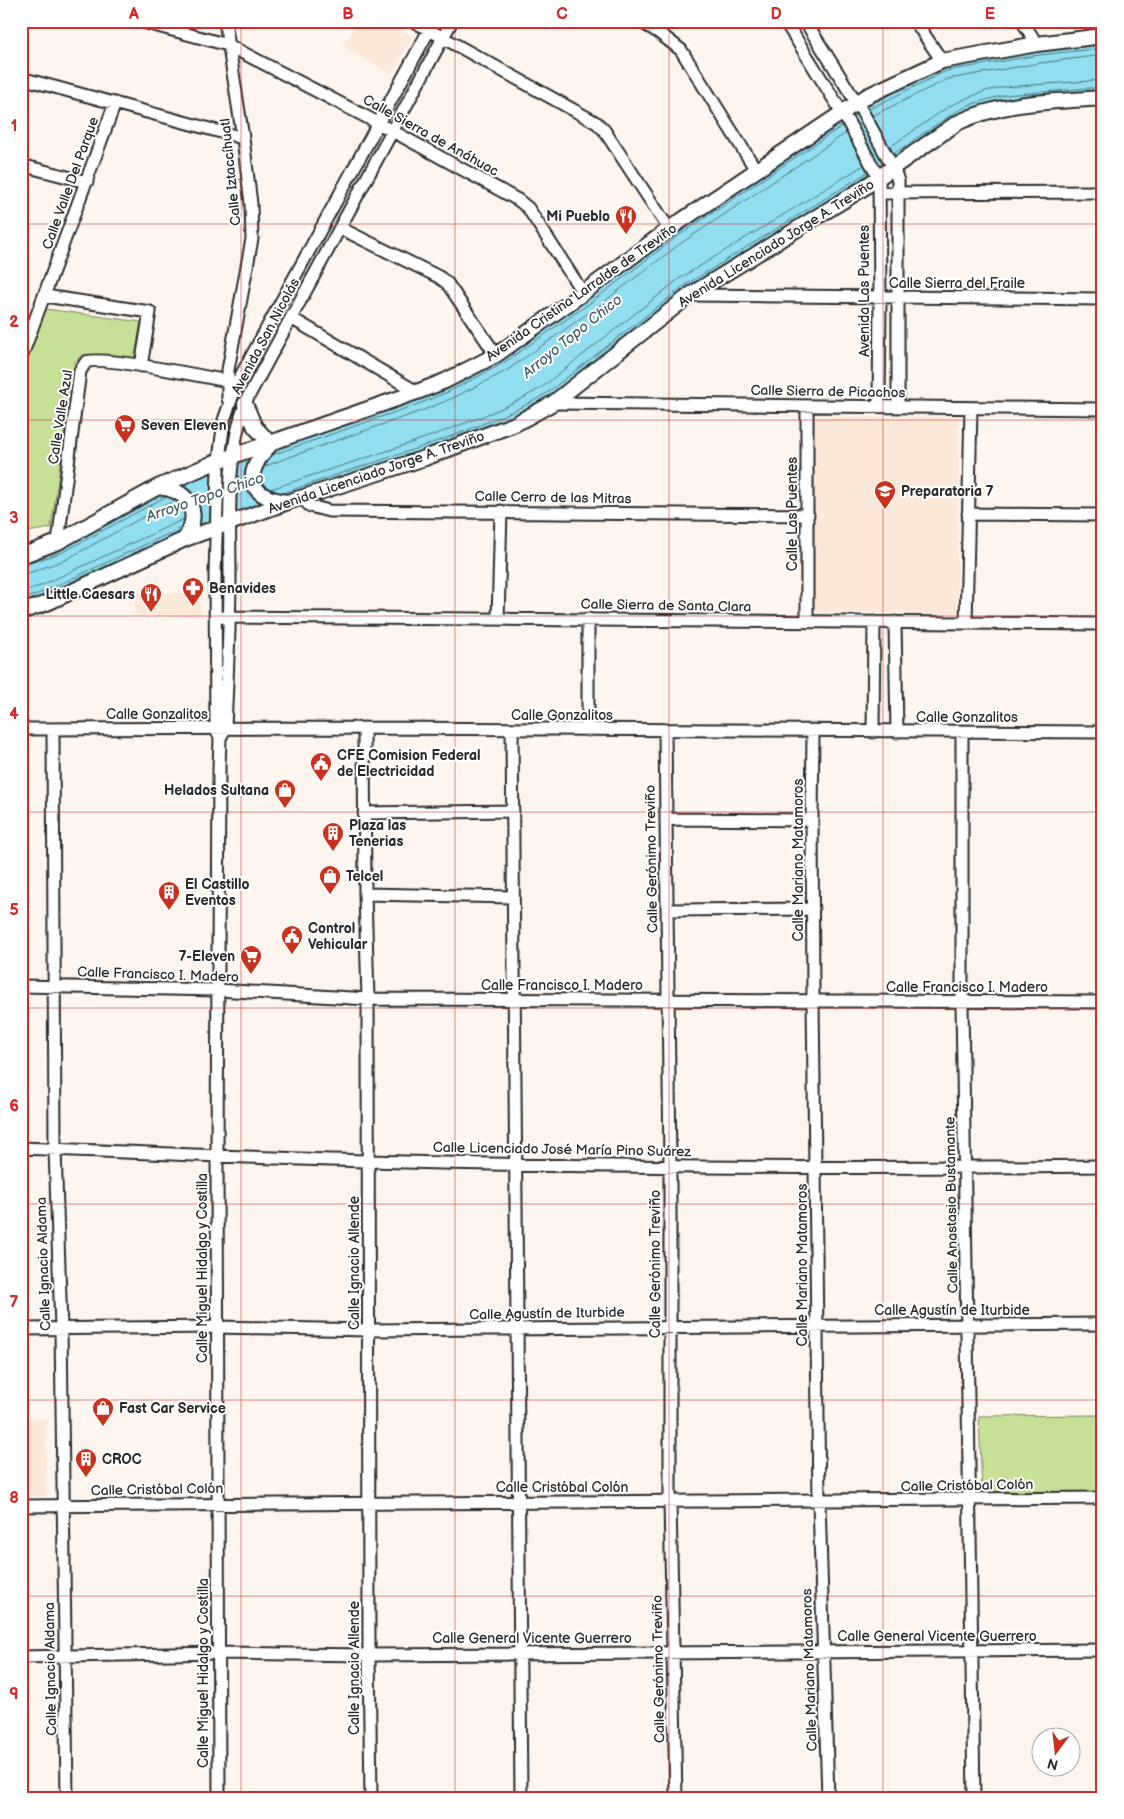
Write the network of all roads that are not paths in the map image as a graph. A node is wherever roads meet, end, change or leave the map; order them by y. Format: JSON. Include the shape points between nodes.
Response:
{"nodes":[{"id":1,"x":139,"y":21,"type":"edge"},
{"id":2,"x":225,"y":21,"type":"edge"},
{"id":3,"x":413,"y":21,"type":"edge"},
{"id":4,"x":452,"y":21,"type":"edge"},
{"id":5,"x":639,"y":21,"type":"edge"},
{"id":6,"x":785,"y":21,"type":"edge"},
{"id":7,"x":805,"y":21,"type":"edge"},
{"id":8,"x":915,"y":21,"type":"edge"},
{"id":9,"x":1022,"y":21,"type":"edge"},
{"id":10,"x":431,"y":26,"type":"edge"},
{"id":11,"x":1103,"y":36,"type":"edge"},
{"id":12,"x":442,"y":38,"type":"junction"},
{"id":13,"x":1038,"y":44,"type":"junction"},
{"id":14,"x":228,"y":45,"type":"junction"},
{"id":15,"x":942,"y":61,"type":"junction"},
{"id":16,"x":21,"y":78,"type":"edge"},
{"id":17,"x":1103,"y":98,"type":"edge"},
{"id":18,"x":115,"y":103,"type":"junction"},
{"id":19,"x":860,"y":108,"type":"junction"},
{"id":20,"x":845,"y":118,"type":"junction"},
{"id":21,"x":378,"y":123,"type":"junction"},
{"id":22,"x":393,"y":131,"type":"junction"},
{"id":23,"x":243,"y":138,"type":"junction"},
{"id":24,"x":21,"y":164,"type":"edge"},
{"id":25,"x":892,"y":164,"type":"junction"},
{"id":26,"x":756,"y":170,"type":"junction"},
{"id":27,"x":876,"y":174,"type":"junction"},
{"id":28,"x":87,"y":182,"type":"junction"},
{"id":29,"x":1103,"y":192,"type":"edge"},
{"id":30,"x":879,"y":193,"type":"junction"},
{"id":31,"x":898,"y":193,"type":"junction"},
{"id":32,"x":340,"y":228,"type":"junction"},
{"id":33,"x":669,"y":229,"type":"junction"},
{"id":34,"x":583,"y":293,"type":"junction"},
{"id":35,"x":690,"y":295,"type":"junction"},
{"id":36,"x":45,"y":296,"type":"junction"},
{"id":37,"x":880,"y":297,"type":"junction"},
{"id":38,"x":898,"y":298,"type":"junction"},
{"id":39,"x":1103,"y":299,"type":"edge"},
{"id":40,"x":291,"y":318,"type":"junction"},
{"id":41,"x":496,"y":355,"type":"junction"},
{"id":42,"x":21,"y":358,"type":"edge"},
{"id":43,"x":141,"y":366,"type":"junction"},
{"id":44,"x":233,"y":382,"type":"junction"},
{"id":45,"x":417,"y":392,"type":"junction"},
{"id":46,"x":553,"y":403,"type":"junction"},
{"id":47,"x":245,"y":404,"type":"junction"},
{"id":48,"x":807,"y":406,"type":"junction"},
{"id":49,"x":880,"y":407,"type":"junction"},
{"id":50,"x":898,"y":407,"type":"junction"},
{"id":51,"x":971,"y":408,"type":"junction"},
{"id":52,"x":1103,"y":409,"type":"edge"},
{"id":53,"x":269,"y":446,"type":"junction"},
{"id":54,"x":225,"y":463,"type":"junction"},
{"id":55,"x":163,"y":488,"type":"junction"},
{"id":56,"x":302,"y":498,"type":"junction"},
{"id":57,"x":283,"y":501,"type":"junction"},
{"id":58,"x":501,"y":511,"type":"junction"},
{"id":59,"x":968,"y":514,"type":"junction"},
{"id":60,"x":808,"y":515,"type":"junction"},
{"id":61,"x":1103,"y":515,"type":"edge"},
{"id":62,"x":229,"y":518,"type":"junction"},
{"id":63,"x":215,"y":521,"type":"junction"},
{"id":64,"x":187,"y":535,"type":"junction"},
{"id":65,"x":58,"y":542,"type":"junction"},
{"id":66,"x":21,"y":556,"type":"edge"},
{"id":67,"x":21,"y":612,"type":"edge"},
{"id":68,"x":215,"y":616,"type":"junction"},
{"id":69,"x":229,"y":616,"type":"junction"},
{"id":70,"x":498,"y":619,"type":"junction"},
{"id":71,"x":588,"y":619,"type":"junction"},
{"id":72,"x":808,"y":621,"type":"junction"},
{"id":73,"x":874,"y":622,"type":"junction"},
{"id":74,"x":895,"y":622,"type":"junction"},
{"id":75,"x":966,"y":623,"type":"junction"},
{"id":76,"x":1103,"y":624,"type":"edge"},
{"id":77,"x":364,"y":728,"type":"junction"},
{"id":78,"x":21,"y":729,"type":"edge"},
{"id":79,"x":53,"y":729,"type":"junction"},
{"id":80,"x":512,"y":730,"type":"junction"},
{"id":81,"x":588,"y":730,"type":"junction"},
{"id":82,"x":665,"y":730,"type":"junction"},
{"id":83,"x":220,"y":732,"type":"junction"},
{"id":84,"x":814,"y":732,"type":"junction"},
{"id":85,"x":872,"y":732,"type":"junction"},
{"id":86,"x":897,"y":732,"type":"junction"},
{"id":87,"x":962,"y":732,"type":"junction"},
{"id":88,"x":1103,"y":732,"type":"edge"},
{"id":89,"x":513,"y":811,"type":"junction"},
{"id":90,"x":364,"y":813,"type":"junction"},
{"id":91,"x":666,"y":819,"type":"junction"},
{"id":92,"x":812,"y":820,"type":"junction"},
{"id":93,"x":365,"y":894,"type":"junction"},
{"id":94,"x":513,"y":897,"type":"junction"},
{"id":95,"x":813,"y":909,"type":"junction"},
{"id":96,"x":667,"y":910,"type":"junction"},
{"id":97,"x":21,"y":986,"type":"edge"},
{"id":98,"x":55,"y":986,"type":"junction"},
{"id":99,"x":218,"y":990,"type":"junction"},
{"id":100,"x":368,"y":999,"type":"junction"},
{"id":101,"x":515,"y":1000,"type":"junction"},
{"id":102,"x":668,"y":1000,"type":"junction"},
{"id":103,"x":813,"y":1000,"type":"junction"},
{"id":104,"x":962,"y":1002,"type":"junction"},
{"id":105,"x":1103,"y":1002,"type":"edge"},
{"id":106,"x":21,"y":1148,"type":"edge"},
{"id":107,"x":55,"y":1149,"type":"junction"},
{"id":108,"x":216,"y":1155,"type":"junction"},
{"id":109,"x":368,"y":1161,"type":"junction"},
{"id":110,"x":517,"y":1164,"type":"junction"},
{"id":111,"x":670,"y":1166,"type":"junction"},
{"id":112,"x":1103,"y":1166,"type":"edge"},
{"id":113,"x":816,"y":1167,"type":"junction"},
{"id":114,"x":965,"y":1168,"type":"junction"},
{"id":115,"x":968,"y":1324,"type":"junction"},
{"id":116,"x":1103,"y":1324,"type":"edge"},
{"id":117,"x":817,"y":1325,"type":"junction"},
{"id":118,"x":217,"y":1326,"type":"junction"},
{"id":119,"x":670,"y":1327,"type":"junction"},
{"id":120,"x":21,"y":1328,"type":"edge"},
{"id":121,"x":61,"y":1328,"type":"junction"},
{"id":122,"x":517,"y":1329,"type":"junction"},
{"id":123,"x":369,"y":1330,"type":"junction"},
{"id":124,"x":1103,"y":1498,"type":"edge"},
{"id":125,"x":969,"y":1500,"type":"junction"},
{"id":126,"x":819,"y":1501,"type":"junction"},
{"id":127,"x":519,"y":1502,"type":"junction"},
{"id":128,"x":670,"y":1502,"type":"junction"},
{"id":129,"x":217,"y":1503,"type":"junction"},
{"id":130,"x":369,"y":1503,"type":"junction"},
{"id":131,"x":63,"y":1505,"type":"junction"},
{"id":132,"x":21,"y":1506,"type":"edge"},
{"id":133,"x":971,"y":1650,"type":"junction"},
{"id":134,"x":1103,"y":1650,"type":"edge"},
{"id":135,"x":673,"y":1652,"type":"junction"},
{"id":136,"x":823,"y":1652,"type":"junction"},
{"id":137,"x":520,"y":1653,"type":"junction"},
{"id":138,"x":220,"y":1654,"type":"junction"},
{"id":139,"x":369,"y":1655,"type":"junction"},
{"id":140,"x":65,"y":1656,"type":"junction"},
{"id":141,"x":21,"y":1657,"type":"edge"},
{"id":142,"x":67,"y":1798,"type":"edge"},
{"id":143,"x":219,"y":1798,"type":"edge"},
{"id":144,"x":370,"y":1798,"type":"edge"},
{"id":145,"x":521,"y":1798,"type":"edge"},
{"id":146,"x":676,"y":1798,"type":"edge"},
{"id":147,"x":828,"y":1798,"type":"edge"},
{"id":148,"x":974,"y":1798,"type":"edge"}],
"edges":[{"from":1,"to":14,"type":"street","name":"Calle Sierra de Anáhuac"},
{"from":2,"to":14,"type":"street","name":"Calle Iztaccíhuatl"},
{"from":3,"to":10,"type":"street"},
{"from":4,"to":12,"type":"street","name":"Avenida San Nicolás"},
{"from":5,"to":26,"type":"street","via":[[680,50]]},
{"from":6,"to":20,"type":"street","name":"Avenida Las Puentes"},
{"from":7,"to":19,"type":"street"},
{"from":8,"to":15,"type":"street"},
{"from":9,"to":13,"type":"street"},
{"from":10,"to":12,"type":"street"},
{"from":10,"to":21,"type":"street","name":"Avenida San Nicolás"},
{"from":11,"to":13,"type":"main road","name":"Avenida Cristina Larralde de Treviño"},
{"from":12,"to":22,"type":"street","name":"Avenida San Nicolás"},
{"from":12,"to":33,"type":"street","via":[[601,126]]},
{"from":13,"to":15,"type":"main road","name":"Avenida Cristina Larralde de Treviño"},
{"from":14,"to":21,"type":"street","name":"Calle Sierra de Anáhuac"},
{"from":14,"to":23,"type":"street","name":"Calle Iztaccíhuatl"},
{"from":15,"to":19,"type":"main road","name":"Avenida Cristina Larralde de Treviño"},
{"from":16,"to":18,"type":"street"},
{"from":17,"to":25,"type":"main road","name":"Avenida Licenciado Jorge A. Treviño","via":[[1007,106],[973,115]]},
{"from":18,"to":23,"type":"street"},
{"from":18,"to":28,"type":"street","name":"Calle Valle Del Parque"},
{"from":19,"to":20,"type":"main road","name":"Avenida Cristina Larralde de Treviño"},
{"from":19,"to":25,"type":"street"},
{"from":20,"to":26,"type":"main road","name":"Avenida Cristina Larralde de Treviño"},
{"from":20,"to":27,"type":"street","name":"Avenida Las Puentes"},
{"from":21,"to":22,"type":"street","name":"Calle Sierra de Anáhuac"},
{"from":21,"to":44,"type":"street","name":"Avenida San Nicolás"},
{"from":22,"to":32,"type":"street","name":"Avenida San Nicolás"},
{"from":22,"to":34,"type":"street","name":"Calle Sierra de Anáhuac","via":[[521,202]]},
{"from":23,"to":44,"type":"street","name":"Calle Iztaccíhuatl","via":[[252,204],[252,239],[228,370]]},
{"from":24,"to":28,"type":"street"},
{"from":25,"to":27,"type":"main road","name":"Avenida Licenciado Jorge A. Treviño"},
{"from":25,"to":31,"type":"street"},
{"from":26,"to":33,"type":"main road","name":"Avenida Cristina Larralde de Treviño"},
{"from":27,"to":30,"type":"street","name":"Avenida Las Puentes"},
{"from":27,"to":35,"type":"main road","name":"Avenida Licenciado Jorge A. Treviño"},
{"from":28,"to":36,"type":"street","name":"Calle Valle Del Parque"},
{"from":29,"to":31,"type":"street"},
{"from":30,"to":31,"type":"street"},
{"from":30,"to":37,"type":"street","name":"Avenida Las Puentes"},
{"from":31,"to":38,"type":"street"},
{"from":32,"to":40,"type":"street","name":"Avenida San Nicolás"},
{"from":32,"to":41,"type":"street","via":[[447,283]]},
{"from":33,"to":34,"type":"main road","name":"Avenida Cristina Larralde de Treviño"},
{"from":34,"to":41,"type":"main road","name":"Avenida Cristina Larralde de Treviño"},
{"from":35,"to":37,"type":"street","name":"Calle Sierra del Fraile"},
{"from":35,"to":46,"type":"main road","name":"Avenida Licenciado Jorge A. Treviño"},
{"from":36,"to":42,"type":"street","name":"Calle Valle Del Parque"},
{"from":36,"to":43,"type":"street","via":[[150,312]]},
{"from":37,"to":38,"type":"street","name":"Calle Sierra del Fraile"},
{"from":37,"to":49,"type":"street","name":"Avenida Las Puentes"},
{"from":38,"to":39,"type":"street","name":"Calle Sierra del Fraile"},
{"from":38,"to":50,"type":"street"},
{"from":40,"to":45,"type":"street"},
{"from":40,"to":47,"type":"street","name":"Avenida San Nicolás"},
{"from":41,"to":45,"type":"main road","name":"Avenida Cristina Larralde de Treviño"},
{"from":43,"to":44,"type":"street","name":"Calle Valle Azul"},
{"from":43,"to":65,"type":"street","name":"Calle Valle Azul","via":[[94,359],[86,362],[80,371]]},
{"from":44,"to":54,"type":"street","name":"Avenida San Nicolás","via":[[224,420]]},
{"from":45,"to":53,"type":"main road","name":"Avenida Cristina Larralde de Treviño"},
{"from":46,"to":48,"type":"street","name":"Calle Sierra de Picachos"},
{"from":46,"to":56,"type":"main road","name":"Avenida Licenciado Jorge A. Treviño","via":[[515,424],[434,455]]},
{"from":47,"to":53,"type":"main road"},
{"from":47,"to":54,"type":"street","name":"Avenida San Nicolás"},
{"from":48,"to":49,"type":"street","name":"Calle Sierra de Picachos"},
{"from":48,"to":60,"type":"street","name":"Calle Las Puentes"},
{"from":49,"to":50,"type":"street","name":"Calle Sierra de Picachos"},
{"from":50,"to":51,"type":"street","name":"Calle Sierra de Picachos"},
{"from":51,"to":52,"type":"street","name":"Calle Sierra de Picachos"},
{"from":51,"to":59,"type":"street"},
{"from":53,"to":54,"type":"main road","name":"Avenida Cristina Larralde de Treviño"},
{"from":53,"to":57,"type":"main road","via":[[254,466],[252,477],[260,492]]},
{"from":54,"to":55,"type":"main road","name":"Avenida Cristina Larralde de Treviño"},
{"from":54,"to":62,"type":"street","name":"Avenida San Nicolás"},
{"from":54,"to":63,"type":"street","name":"Avenida San Nicolás"},
{"from":55,"to":64,"type":"main road","via":[[185,497],[190,503],[193,516]]},
{"from":55,"to":65,"type":"main road","name":"Avenida Cristina Larralde de Treviño"},
{"from":56,"to":57,"type":"main road","name":"Avenida Licenciado Jorge A. Treviño"},
{"from":56,"to":58,"type":"street","name":"Calle Cerro de las Mitras","via":[[310,506],[329,511]]},
{"from":57,"to":62,"type":"main road","name":"Avenida Licenciado Jorge A. Treviño"},
{"from":58,"to":60,"type":"street","name":"Calle Cerro de las Mitras"},
{"from":58,"to":70,"type":"street"},
{"from":59,"to":61,"type":"street"},
{"from":59,"to":75,"type":"street"},
{"from":60,"to":72,"type":"street","name":"Calle Las Puentes"},
{"from":62,"to":63,"type":"main road","name":"Avenida Licenciado Jorge A. Treviño"},
{"from":62,"to":69,"type":"street","name":"Avenida San Nicolás"},
{"from":63,"to":64,"type":"main road","name":"Avenida Licenciado Jorge A. Treviño"},
{"from":63,"to":68,"type":"street","name":"Avenida San Nicolás"},
{"from":64,"to":67,"type":"main road","name":"Avenida Licenciado Jorge A. Treviño","via":[[47,603]]},
{"from":65,"to":66,"type":"main road","name":"Avenida Cristina Larralde de Treviño"},
{"from":68,"to":69,"type":"street","name":"Calle Sierra de Santa Clara"},
{"from":68,"to":83,"type":"street","name":"Avenida San Nicolás"},
{"from":69,"to":70,"type":"street","name":"Calle Sierra de Santa Clara"},
{"from":69,"to":83,"type":"street","name":"Avenida San Nicolás"},
{"from":70,"to":71,"type":"street","name":"Calle Sierra de Santa Clara"},
{"from":71,"to":72,"type":"street","name":"Calle Sierra de Santa Clara"},
{"from":71,"to":81,"type":"street"},
{"from":72,"to":73,"type":"street","name":"Calle Sierra de Santa Clara"},
{"from":73,"to":74,"type":"street","name":"Calle Sierra de Santa Clara"},
{"from":73,"to":85,"type":"street"},
{"from":74,"to":75,"type":"street","name":"Calle Sierra de Santa Clara"},
{"from":74,"to":86,"type":"street"},
{"from":75,"to":76,"type":"street","name":"Calle Sierra de Santa Clara"},
{"from":77,"to":80,"type":"street","name":"Calle Gonzalitos"},
{"from":77,"to":83,"type":"street","name":"Calle Gonzalitos"},
{"from":77,"to":90,"type":"street","name":"Calle Ignacio Allende"},
{"from":78,"to":79,"type":"street","name":"Calle Gonzalitos"},
{"from":79,"to":83,"type":"street","name":"Calle Gonzalitos"},
{"from":79,"to":98,"type":"street","name":"Calle Ignacio Aldama"},
{"from":80,"to":81,"type":"street","name":"Calle Gonzalitos"},
{"from":80,"to":89,"type":"street"},
{"from":81,"to":82,"type":"street","name":"Calle Gonzalitos"},
{"from":82,"to":84,"type":"street","name":"Calle Gonzalitos"},
{"from":82,"to":91,"type":"street","name":"Calle Gerónimo Treviño"},
{"from":83,"to":99,"type":"street","name":"Calle Miguel Hidalgo y Costilla"},
{"from":84,"to":85,"type":"street","name":"Calle Gonzalitos"},
{"from":84,"to":92,"type":"street","name":"Calle Mariano Matamoros"},
{"from":85,"to":86,"type":"street","name":"Calle Gonzalitos"},
{"from":86,"to":87,"type":"street","name":"Calle Gonzalitos"},
{"from":87,"to":88,"type":"street","name":"Calle Gonzalitos"},
{"from":87,"to":104,"type":"street","name":"Calle Anastasio Bustamante"},
{"from":89,"to":90,"type":"street"},
{"from":89,"to":94,"type":"street"},
{"from":90,"to":93,"type":"street","name":"Calle Ignacio Allende"},
{"from":91,"to":92,"type":"street"},
{"from":91,"to":96,"type":"street","name":"Calle Gerónimo Treviño"},
{"from":92,"to":95,"type":"street","name":"Calle Mariano Matamoros"},
{"from":93,"to":94,"type":"street"},
{"from":93,"to":100,"type":"street","name":"Calle Ignacio Allende"},
{"from":94,"to":101,"type":"street"},
{"from":95,"to":96,"type":"street"},
{"from":95,"to":103,"type":"street","name":"Calle Mariano Matamoros"},
{"from":96,"to":102,"type":"street","name":"Calle Gerónimo Treviño"},
{"from":97,"to":98,"type":"street","name":"Calle Francisco I. Madero"},
{"from":98,"to":99,"type":"street","name":"Calle Francisco I. Madero"},
{"from":98,"to":107,"type":"street","name":"Calle Ignacio Aldama"},
{"from":99,"to":100,"type":"street","name":"Calle Francisco I. Madero"},
{"from":99,"to":108,"type":"street","name":"Calle Miguel Hidalgo y Costilla"},
{"from":100,"to":101,"type":"street","name":"Calle Francisco I. Madero"},
{"from":100,"to":109,"type":"street","name":"Calle Ignacio Allende"},
{"from":101,"to":102,"type":"street","name":"Calle Francisco I. Madero"},
{"from":101,"to":110,"type":"street"},
{"from":102,"to":103,"type":"street","name":"Calle Francisco I. Madero"},
{"from":102,"to":111,"type":"street","name":"Calle Gerónimo Treviño"},
{"from":103,"to":104,"type":"street","name":"Calle Francisco I. Madero"},
{"from":103,"to":113,"type":"street","name":"Calle Mariano Matamoros"},
{"from":104,"to":105,"type":"street","name":"Calle Francisco I. Madero"},
{"from":104,"to":114,"type":"street","name":"Calle Anastasio Bustamante"},
{"from":106,"to":107,"type":"street","name":"Calle Licenciado José María Pino Suárez"},
{"from":107,"to":108,"type":"street","name":"Calle Licenciado José María Pino Suárez"},
{"from":107,"to":121,"type":"street","name":"Calle Ignacio Aldama"},
{"from":108,"to":109,"type":"street","name":"Calle Licenciado José María Pino Suárez"},
{"from":108,"to":118,"type":"street","name":"Calle Miguel Hidalgo y Costilla"},
{"from":109,"to":110,"type":"street","name":"Calle Licenciado José María Pino Suárez"},
{"from":109,"to":123,"type":"street","name":"Calle Ignacio Allende"},
{"from":110,"to":111,"type":"street","name":"Calle Licenciado José María Pino Suárez"},
{"from":110,"to":122,"type":"street"},
{"from":111,"to":113,"type":"street","name":"Calle Licenciado José María Pino Suárez"},
{"from":111,"to":119,"type":"street","name":"Calle Gerónimo Treviño"},
{"from":112,"to":114,"type":"street","name":"Calle Licenciado José María Pino Suárez"},
{"from":113,"to":114,"type":"street","name":"Calle Licenciado José María Pino Suárez"},
{"from":113,"to":117,"type":"street","name":"Calle Mariano Matamoros"},
{"from":114,"to":115,"type":"street","name":"Calle Anastasio Bustamante"},
{"from":115,"to":116,"type":"street","name":"Calle Agustín de Iturbide"},
{"from":115,"to":117,"type":"street","name":"Calle Agustín de Iturbide"},
{"from":115,"to":125,"type":"street","name":"Calle Anastasio Bustamante"},
{"from":117,"to":119,"type":"street","name":"Calle Agustín de Iturbide"},
{"from":117,"to":126,"type":"street","name":"Calle Mariano Matamoros"},
{"from":118,"to":121,"type":"street","name":"Calle Agustín de Iturbide"},
{"from":118,"to":123,"type":"street","name":"Calle Agustín de Iturbide"},
{"from":118,"to":129,"type":"street","name":"Calle Miguel Hidalgo y Costilla"},
{"from":119,"to":122,"type":"street","name":"Calle Agustín de Iturbide"},
{"from":119,"to":128,"type":"street","name":"Calle Gerónimo Treviño"},
{"from":120,"to":121,"type":"street","name":"Calle Agustín de Iturbide"},
{"from":121,"to":131,"type":"street","name":"Calle Ignacio Aldama"},
{"from":122,"to":123,"type":"street","name":"Calle Agustín de Iturbide"},
{"from":122,"to":127,"type":"street"},
{"from":123,"to":130,"type":"street","name":"Calle Ignacio Allende"},
{"from":124,"to":125,"type":"street","name":"Calle Cristóbal Colón"},
{"from":125,"to":126,"type":"street","name":"Calle Cristóbal Colón"},
{"from":125,"to":133,"type":"street","name":"Calle Anastasio Bustamante"},
{"from":126,"to":128,"type":"street","name":"Calle Cristóbal Colón"},
{"from":126,"to":136,"type":"street","name":"Calle Mariano Matamoros"},
{"from":127,"to":128,"type":"street","name":"Calle Cristóbal Colón"},
{"from":127,"to":130,"type":"street","name":"Calle Cristóbal Colón"},
{"from":127,"to":137,"type":"street"},
{"from":128,"to":135,"type":"street","name":"Calle Gerónimo Treviño"},
{"from":129,"to":130,"type":"street","name":"Calle Cristóbal Colón"},
{"from":129,"to":131,"type":"street","name":"Calle Cristóbal Colón"},
{"from":129,"to":138,"type":"street","name":"Calle Miguel Hidalgo y Costilla"},
{"from":130,"to":139,"type":"street","name":"Calle Ignacio Allende"},
{"from":131,"to":132,"type":"street","name":"Calle Cristóbal Colón"},
{"from":131,"to":140,"type":"street","name":"Calle Ignacio Aldama"},
{"from":133,"to":134,"type":"street","name":"Calle General Vicente Guerrero"},
{"from":133,"to":136,"type":"street","name":"Calle General Vicente Guerrero"},
{"from":133,"to":148,"type":"street","name":"Calle Anastasio Bustamante"},
{"from":135,"to":136,"type":"street","name":"Calle General Vicente Guerrero"},
{"from":135,"to":137,"type":"street","name":"Calle General Vicente Guerrero"},
{"from":135,"to":146,"type":"street","name":"Calle Gerónimo Treviño"},
{"from":136,"to":147,"type":"street","name":"Calle Mariano Matamoros"},
{"from":137,"to":139,"type":"street","name":"Calle General Vicente Guerrero"},
{"from":137,"to":145,"type":"street"},
{"from":138,"to":139,"type":"street","name":"Calle General Vicente Guerrero"},
{"from":138,"to":140,"type":"street","name":"Calle General Vicente Guerrero"},
{"from":138,"to":143,"type":"street","name":"Calle Miguel Hidalgo y Costilla"},
{"from":139,"to":144,"type":"street","name":"Calle Ignacio Allende"},
{"from":140,"to":141,"type":"street","name":"Calle General Vicente Guerrero"},
{"from":140,"to":142,"type":"street","name":"Calle Ignacio Aldama"}]}
